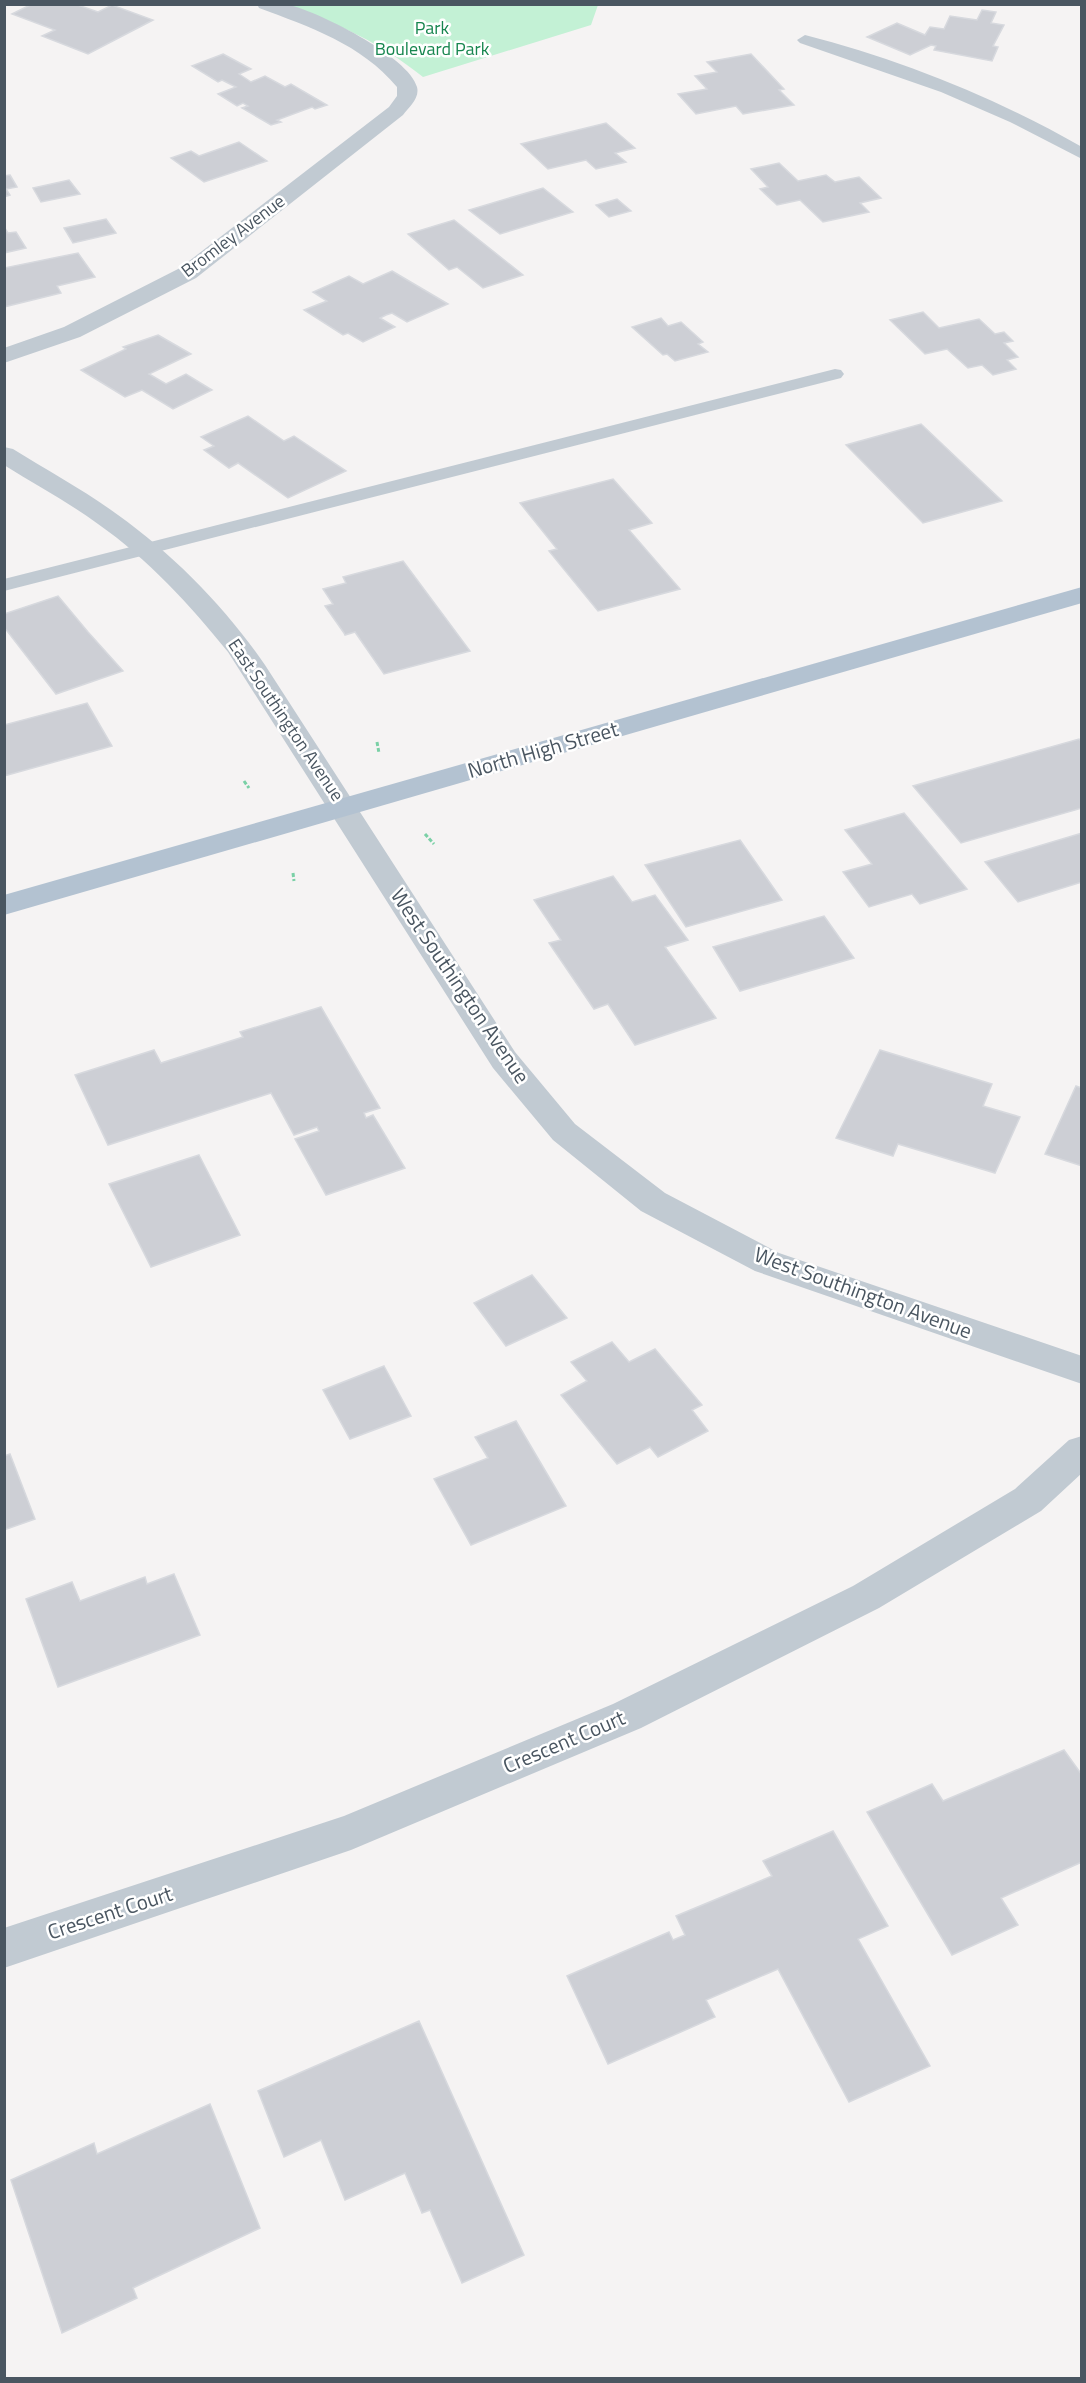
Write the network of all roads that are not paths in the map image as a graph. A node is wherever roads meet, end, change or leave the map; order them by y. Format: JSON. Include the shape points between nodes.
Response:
{"nodes":[{"id":1,"x":266,"y":4,"type":"edge"},
{"id":2,"x":805,"y":40,"type":"dead end"},
{"id":3,"x":1082,"y":154,"type":"edge"},
{"id":4,"x":4,"y":356,"type":"edge"},
{"id":5,"x":835,"y":374,"type":"dead end"},
{"id":6,"x":4,"y":454,"type":"edge"},
{"id":7,"x":146,"y":549,"type":"junction"},
{"id":8,"x":4,"y":585,"type":"edge"},
{"id":9,"x":1082,"y":595,"type":"edge"},
{"id":10,"x":344,"y":807,"type":"junction"},
{"id":11,"x":4,"y":905,"type":"edge"},
{"id":12,"x":1082,"y":1370,"type":"edge"},
{"id":13,"x":1082,"y":1450,"type":"edge"},
{"id":14,"x":4,"y":1948,"type":"edge"}],
"edges":[{"from":1,"to":4,"type":"street","name":"Bromley Avenue","via":[[365,46],[398,73],[407,86],[407,96],[396,111],[188,273],[72,332]]},
{"from":2,"to":3,"type":"lane","via":[[923,80],[1021,122]]},
{"from":5,"to":7,"type":"lane"},
{"from":6,"to":7,"type":"street","name":"East Southington Avenue","via":[[119,527]]},
{"from":7,"to":8,"type":"lane"},
{"from":7,"to":10,"type":"street","name":"East Southington Avenue","via":[[198,600],[252,665]]},
{"from":9,"to":10,"type":"main road","name":"North High Street"},
{"from":10,"to":11,"type":"main road","name":"North High Street"},
{"from":10,"to":12,"type":"street","name":"West Southington Avenue","via":[[504,1060],[564,1132],[653,1202],[767,1262]]},
{"from":13,"to":14,"type":"street","name":"Crescent Court","via":[[1028,1500],[866,1597],[627,1716],[351,1832]]}]}
